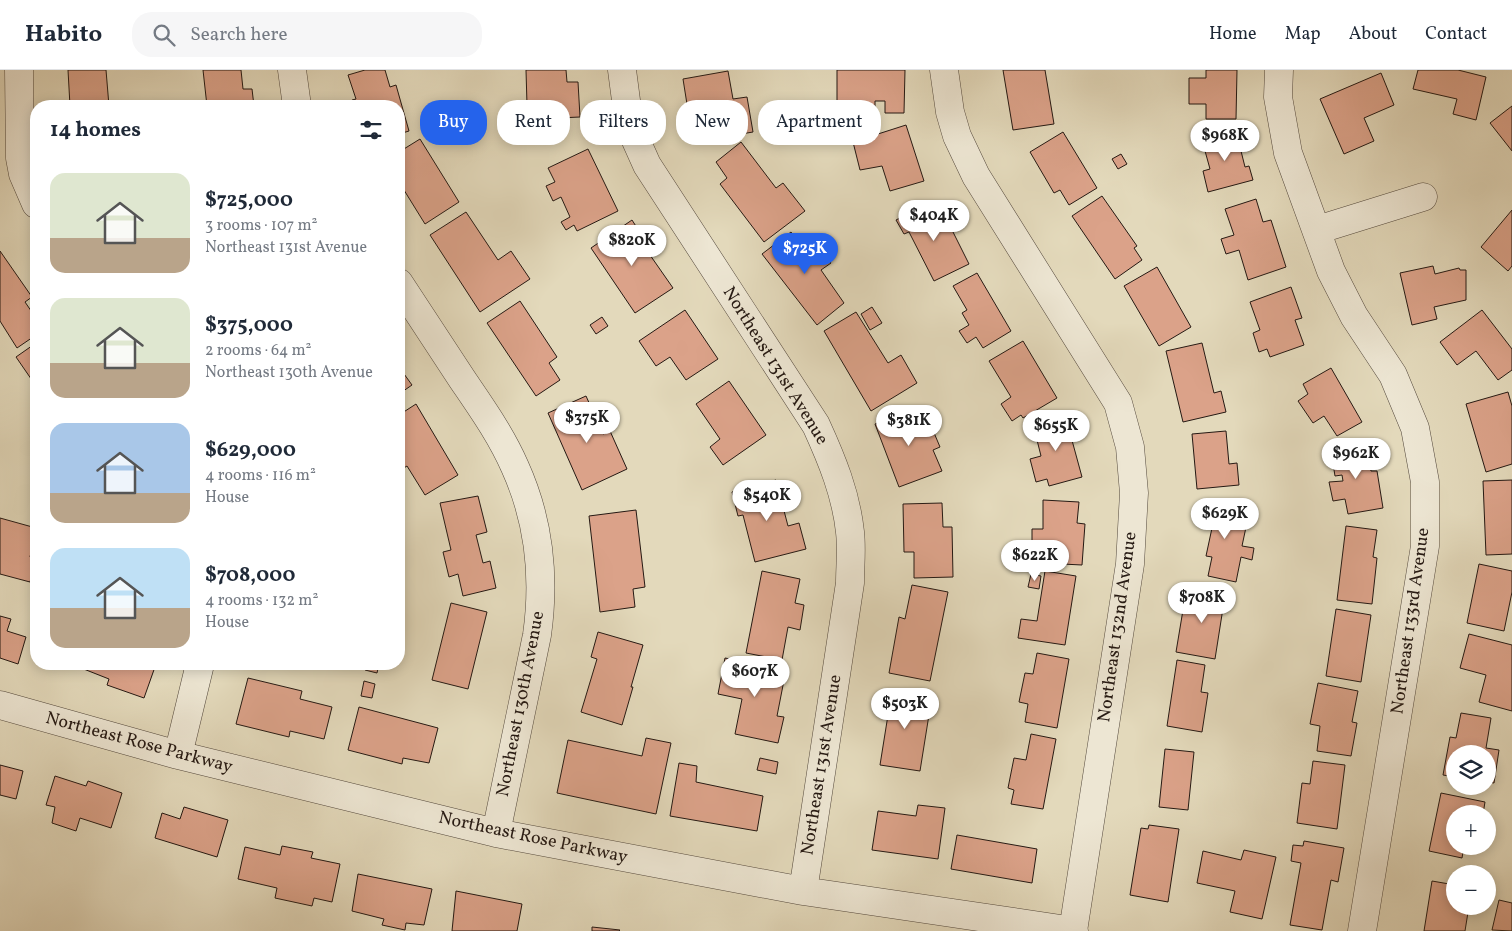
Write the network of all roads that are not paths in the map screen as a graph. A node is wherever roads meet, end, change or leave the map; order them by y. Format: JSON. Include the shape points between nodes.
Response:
{"nodes":[{"id":1,"x":19,"y":70,"type":"edge"},
{"id":2,"x":292,"y":70,"type":"edge"},
{"id":3,"x":622,"y":70,"type":"edge"},
{"id":4,"x":944,"y":70,"type":"edge"},
{"id":5,"x":1279,"y":70,"type":"edge"},
{"id":6,"x":296,"y":100,"type":"edge"},
{"id":7,"x":30,"y":190,"type":"edge"},
{"id":8,"x":1423,"y":197,"type":"dead end"},
{"id":9,"x":1317,"y":230,"type":"junction"},
{"id":10,"x":405,"y":292,"type":"edge"},
{"id":11,"x":199,"y":670,"type":"edge"},
{"id":12,"x":0,"y":705,"type":"edge"},
{"id":13,"x":178,"y":755,"type":"junction"},
{"id":14,"x":496,"y":832,"type":"junction"},
{"id":15,"x":803,"y":891,"type":"junction"},
{"id":16,"x":1073,"y":931,"type":"edge"},
{"id":17,"x":1362,"y":931,"type":"edge"}],
"edges":[{"from":1,"to":7,"type":"street","via":[[20,158]]},
{"from":2,"to":6,"type":"street"},
{"from":3,"to":15,"type":"street","name":"Northeast 131st Avenue","via":[[634,136],[647,165],[816,425],[842,492],[850,533],[850,583]]},
{"from":4,"to":16,"type":"street","name":"Northeast 132nd Avenue","via":[[957,136],[976,176],[1118,403],[1130,447],[1134,493],[1130,564]]},
{"from":5,"to":9,"type":"street","name":"Northeast 133rd Avenue","via":[[1278,97],[1288,152]]},
{"from":8,"to":9,"type":"street"},
{"from":9,"to":17,"type":"street","name":"Northeast 133rd Avenue","via":[[1338,286],[1393,375],[1416,428],[1425,482],[1425,546]]},
{"from":10,"to":14,"type":"street","name":"Northeast 130th Avenue","via":[[495,430],[515,467],[536,536],[541,606]]},
{"from":11,"to":13,"type":"street"},
{"from":12,"to":13,"type":"street","name":"Northeast Rose Parkway"},
{"from":13,"to":14,"type":"street","name":"Northeast Rose Parkway"},
{"from":14,"to":15,"type":"street","name":"Northeast Rose Parkway"},
{"from":15,"to":16,"type":"street","name":"Northeast Rose Parkway"}]}
